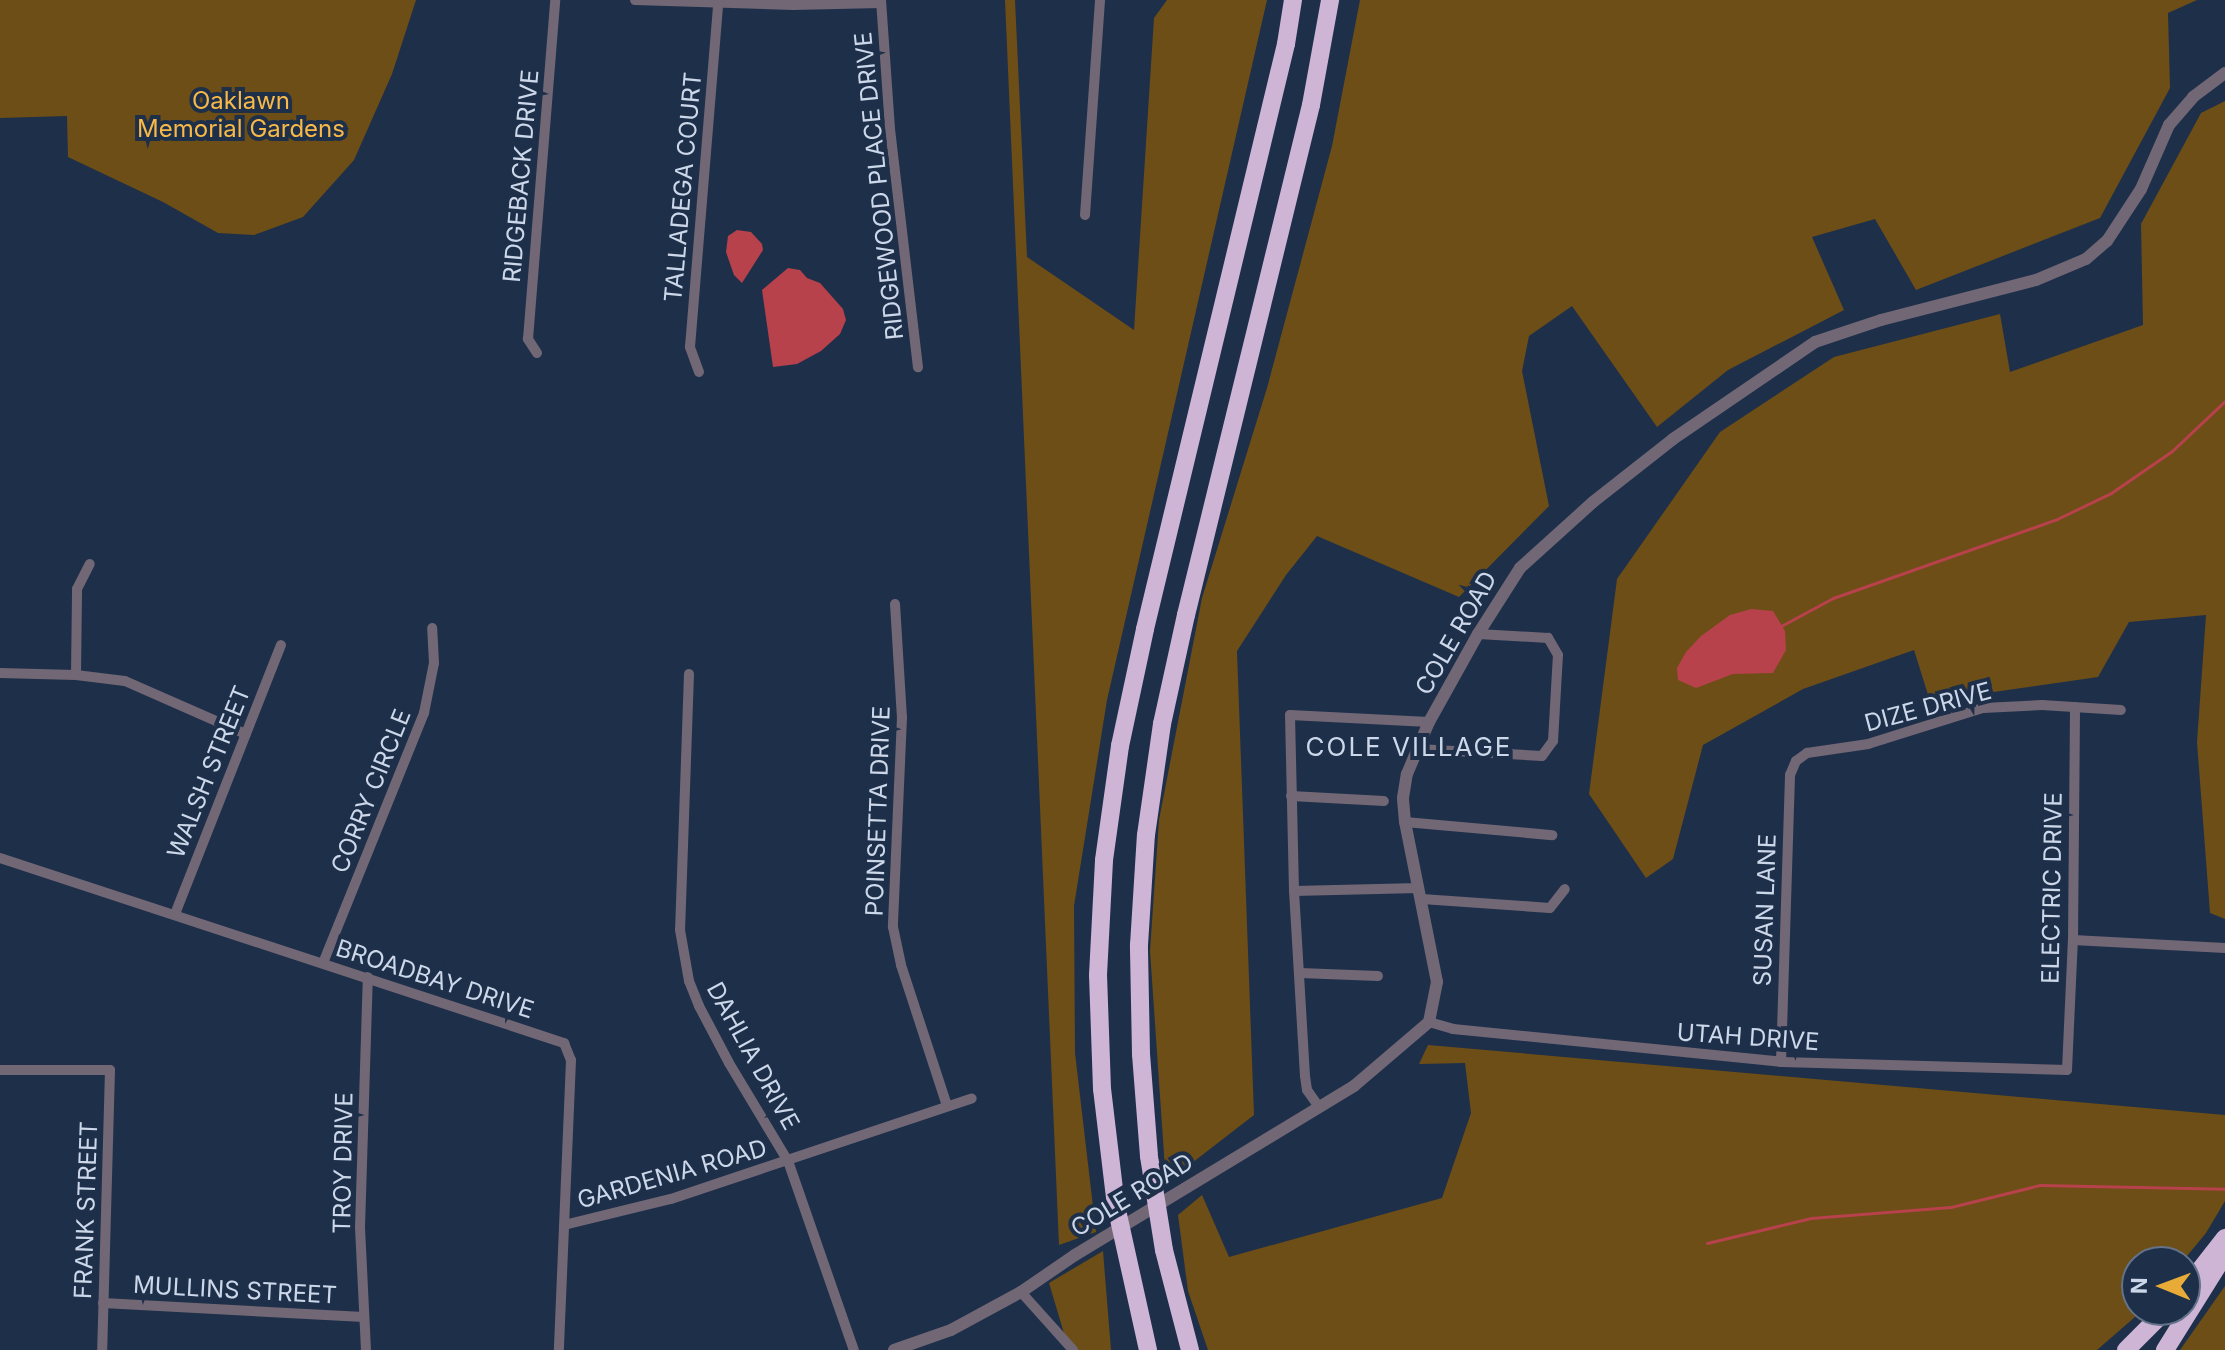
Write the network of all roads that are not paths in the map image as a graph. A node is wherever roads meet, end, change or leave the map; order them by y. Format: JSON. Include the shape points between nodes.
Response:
{"nodes":[{"id":1,"x":555,"y":0,"type":"edge"},
{"id":2,"x":635,"y":0,"type":"edge"},
{"id":3,"x":1100,"y":0,"type":"edge"},
{"id":4,"x":1293,"y":0,"type":"edge"},
{"id":5,"x":1330,"y":0,"type":"edge"},
{"id":6,"x":881,"y":1,"type":"edge"},
{"id":7,"x":718,"y":3,"type":"junction"},
{"id":8,"x":2225,"y":73,"type":"edge"},
{"id":9,"x":1085,"y":215,"type":"dead end"},
{"id":10,"x":537,"y":353,"type":"dead end"},
{"id":11,"x":918,"y":367,"type":"dead end"},
{"id":12,"x":699,"y":372,"type":"dead end"},
{"id":13,"x":90,"y":564,"type":"dead end"},
{"id":14,"x":895,"y":604,"type":"dead end"},
{"id":15,"x":432,"y":628,"type":"dead end"},
{"id":16,"x":1483,"y":635,"type":"junction"},
{"id":17,"x":281,"y":645,"type":"dead end"},
{"id":18,"x":0,"y":673,"type":"edge"},
{"id":19,"x":689,"y":674,"type":"dead end"},
{"id":20,"x":76,"y":675,"type":"junction"},
{"id":21,"x":2075,"y":707,"type":"junction"},
{"id":22,"x":2121,"y":710,"type":"dead end"},
{"id":23,"x":1429,"y":722,"type":"junction"},
{"id":24,"x":246,"y":734,"type":"junction"},
{"id":25,"x":1418,"y":749,"type":"junction"},
{"id":26,"x":1796,"y":761,"type":"joint"},
{"id":27,"x":1291,"y":796,"type":"junction"},
{"id":28,"x":1384,"y":801,"type":"dead end"},
{"id":29,"x":1405,"y":822,"type":"junction"},
{"id":30,"x":1552,"y":835,"type":"dead end"},
{"id":31,"x":0,"y":858,"type":"edge"},
{"id":32,"x":1565,"y":889,"type":"dead end"},
{"id":33,"x":1294,"y":891,"type":"junction"},
{"id":34,"x":1419,"y":892,"type":"junction"},
{"id":35,"x":175,"y":914,"type":"junction"},
{"id":36,"x":2073,"y":940,"type":"junction"},
{"id":37,"x":2225,"y":948,"type":"edge"},
{"id":38,"x":323,"y":963,"type":"junction"},
{"id":39,"x":1300,"y":973,"type":"junction"},
{"id":40,"x":1378,"y":976,"type":"dead end"},
{"id":41,"x":368,"y":977,"type":"junction"},
{"id":42,"x":1429,"y":1022,"type":"junction"},
{"id":43,"x":1781,"y":1062,"type":"junction"},
{"id":44,"x":0,"y":1070,"type":"edge"},
{"id":45,"x":2067,"y":1070,"type":"joint"},
{"id":46,"x":972,"y":1098,"type":"dead end"},
{"id":47,"x":947,"y":1106,"type":"junction"},
{"id":48,"x":1319,"y":1107,"type":"junction"},
{"id":49,"x":788,"y":1161,"type":"junction"},
{"id":50,"x":564,"y":1225,"type":"junction"},
{"id":51,"x":2225,"y":1238,"type":"edge"},
{"id":52,"x":2225,"y":1254,"type":"edge"},
{"id":53,"x":2201,"y":1269,"type":"edge"},
{"id":54,"x":1021,"y":1292,"type":"junction"},
{"id":55,"x":103,"y":1303,"type":"junction"},
{"id":56,"x":364,"y":1317,"type":"junction"},
{"id":57,"x":2150,"y":1326,"type":"edge"},
{"id":58,"x":102,"y":1350,"type":"edge"},
{"id":59,"x":366,"y":1350,"type":"edge"},
{"id":60,"x":559,"y":1350,"type":"edge"},
{"id":61,"x":854,"y":1350,"type":"edge"},
{"id":62,"x":894,"y":1350,"type":"edge"},
{"id":63,"x":1073,"y":1350,"type":"edge"},
{"id":64,"x":1148,"y":1350,"type":"edge"},
{"id":65,"x":1190,"y":1350,"type":"edge"},
{"id":66,"x":2126,"y":1350,"type":"edge"},
{"id":67,"x":2165,"y":1350,"type":"edge"}],
"edges":[{"from":1,"to":10,"type":"street","name":"RIDGEBACK DRIVE","via":[[528,339]]},
{"from":2,"to":7,"type":"street"},
{"from":3,"to":9,"type":"street"},
{"from":4,"to":64,"type":"highway","via":[[1142,643],[1104,860],[1098,975],[1102,1089],[1116,1206]]},
{"from":5,"to":65,"type":"highway","via":[[1311,105],[1186,615],[1162,724],[1146,835],[1139,945],[1149,1156],[1164,1250]]},
{"from":6,"to":7,"type":"street"},
{"from":6,"to":11,"type":"street","name":"RIDGEWOOD PLACE DRIVE"},
{"from":7,"to":12,"type":"street","name":"TALLADEGA COURT","via":[[690,347]]},
{"from":8,"to":16,"type":"street","name":"COLE ROAD","via":[[2193,97],[2169,125],[2141,189],[2107,241],[2086,259],[2036,280],[1837,334],[1791,356],[1673,439],[1536,551],[1507,587]]},
{"from":13,"to":20,"type":"street","via":[[77,589]]},
{"from":14,"to":47,"type":"street","name":"POINSETTA DRIVE","via":[[902,717],[893,927]]},
{"from":15,"to":38,"type":"street","name":"CORRY CIRCLE","via":[[434,663],[424,713]]},
{"from":16,"to":23,"type":"street","name":"COLE ROAD"},
{"from":16,"to":25,"type":"street","via":[[1548,638],[1558,655],[1553,741],[1542,756]]},
{"from":17,"to":24,"type":"street","name":"WALSH STREET"},
{"from":18,"to":20,"type":"street"},
{"from":19,"to":49,"type":"street","name":"DAHLIA DRIVE","via":[[680,930],[689,981],[729,1063]]},
{"from":20,"to":24,"type":"street","via":[[125,681]]},
{"from":21,"to":22,"type":"street","name":"DIZE DRIVE"},
{"from":21,"to":26,"type":"street","name":"DIZE DRIVE","via":[[1983,708],[1868,744],[1807,753]]},
{"from":21,"to":36,"type":"street","name":"ELECTRIC DRIVE"},
{"from":23,"to":25,"type":"street","name":"COLE ROAD"},
{"from":23,"to":27,"type":"street","via":[[1290,715]]},
{"from":24,"to":35,"type":"street","name":"WALSH STREET"},
{"from":25,"to":29,"type":"street","name":"COLE ROAD","via":[[1407,774]]},
{"from":26,"to":43,"type":"street","name":"SUSAN LANE","via":[[1790,775]]},
{"from":27,"to":28,"type":"street"},
{"from":27,"to":33,"type":"street"},
{"from":29,"to":30,"type":"street"},
{"from":29,"to":34,"type":"street","name":"COLE ROAD"},
{"from":31,"to":35,"type":"street","name":"BROADBAY DRIVE"},
{"from":32,"to":34,"type":"street","via":[[1550,908]]},
{"from":33,"to":34,"type":"street"},
{"from":33,"to":39,"type":"street"},
{"from":34,"to":42,"type":"street","name":"COLE ROAD","via":[[1437,982]]},
{"from":35,"to":38,"type":"street","name":"BROADBAY DRIVE"},
{"from":36,"to":37,"type":"street"},
{"from":36,"to":45,"type":"street","name":"ELECTRIC DRIVE"},
{"from":38,"to":41,"type":"street","name":"BROADBAY DRIVE"},
{"from":39,"to":40,"type":"street"},
{"from":39,"to":48,"type":"street","via":[[1305,1076]]},
{"from":41,"to":50,"type":"street","name":"BROADBAY DRIVE","via":[[564,1043],[571,1060]]},
{"from":41,"to":56,"type":"street","name":"TROY DRIVE","via":[[360,1227]]},
{"from":42,"to":43,"type":"street","name":"UTAH DRIVE","via":[[1453,1029]]},
{"from":42,"to":48,"type":"street","name":"COLE ROAD","via":[[1354,1086]]},
{"from":43,"to":45,"type":"street","name":"UTAH DRIVE"},
{"from":44,"to":55,"type":"street","name":"FRANK STREET","via":[[110,1070]]},
{"from":46,"to":47,"type":"street","name":"GARDENIA ROAD"},
{"from":47,"to":49,"type":"street","name":"GARDENIA ROAD"},
{"from":48,"to":54,"type":"street","name":"COLE ROAD"},
{"from":49,"to":50,"type":"street","name":"GARDENIA ROAD","via":[[628,1211]]},
{"from":49,"to":61,"type":"street","name":"DAHLIA DRIVE"},
{"from":50,"to":60,"type":"street","name":"BROADBAY DRIVE"},
{"from":51,"to":53,"type":"highway"},
{"from":52,"to":67,"type":"highway"},
{"from":54,"to":62,"type":"street","name":"COLE ROAD","via":[[951,1330]]},
{"from":54,"to":63,"type":"street"},
{"from":55,"to":56,"type":"street","name":"MULLINS STREET"},
{"from":55,"to":58,"type":"street","name":"FRANK STREET"},
{"from":56,"to":59,"type":"street","name":"TROY DRIVE"},
{"from":57,"to":66,"type":"highway"}]}
